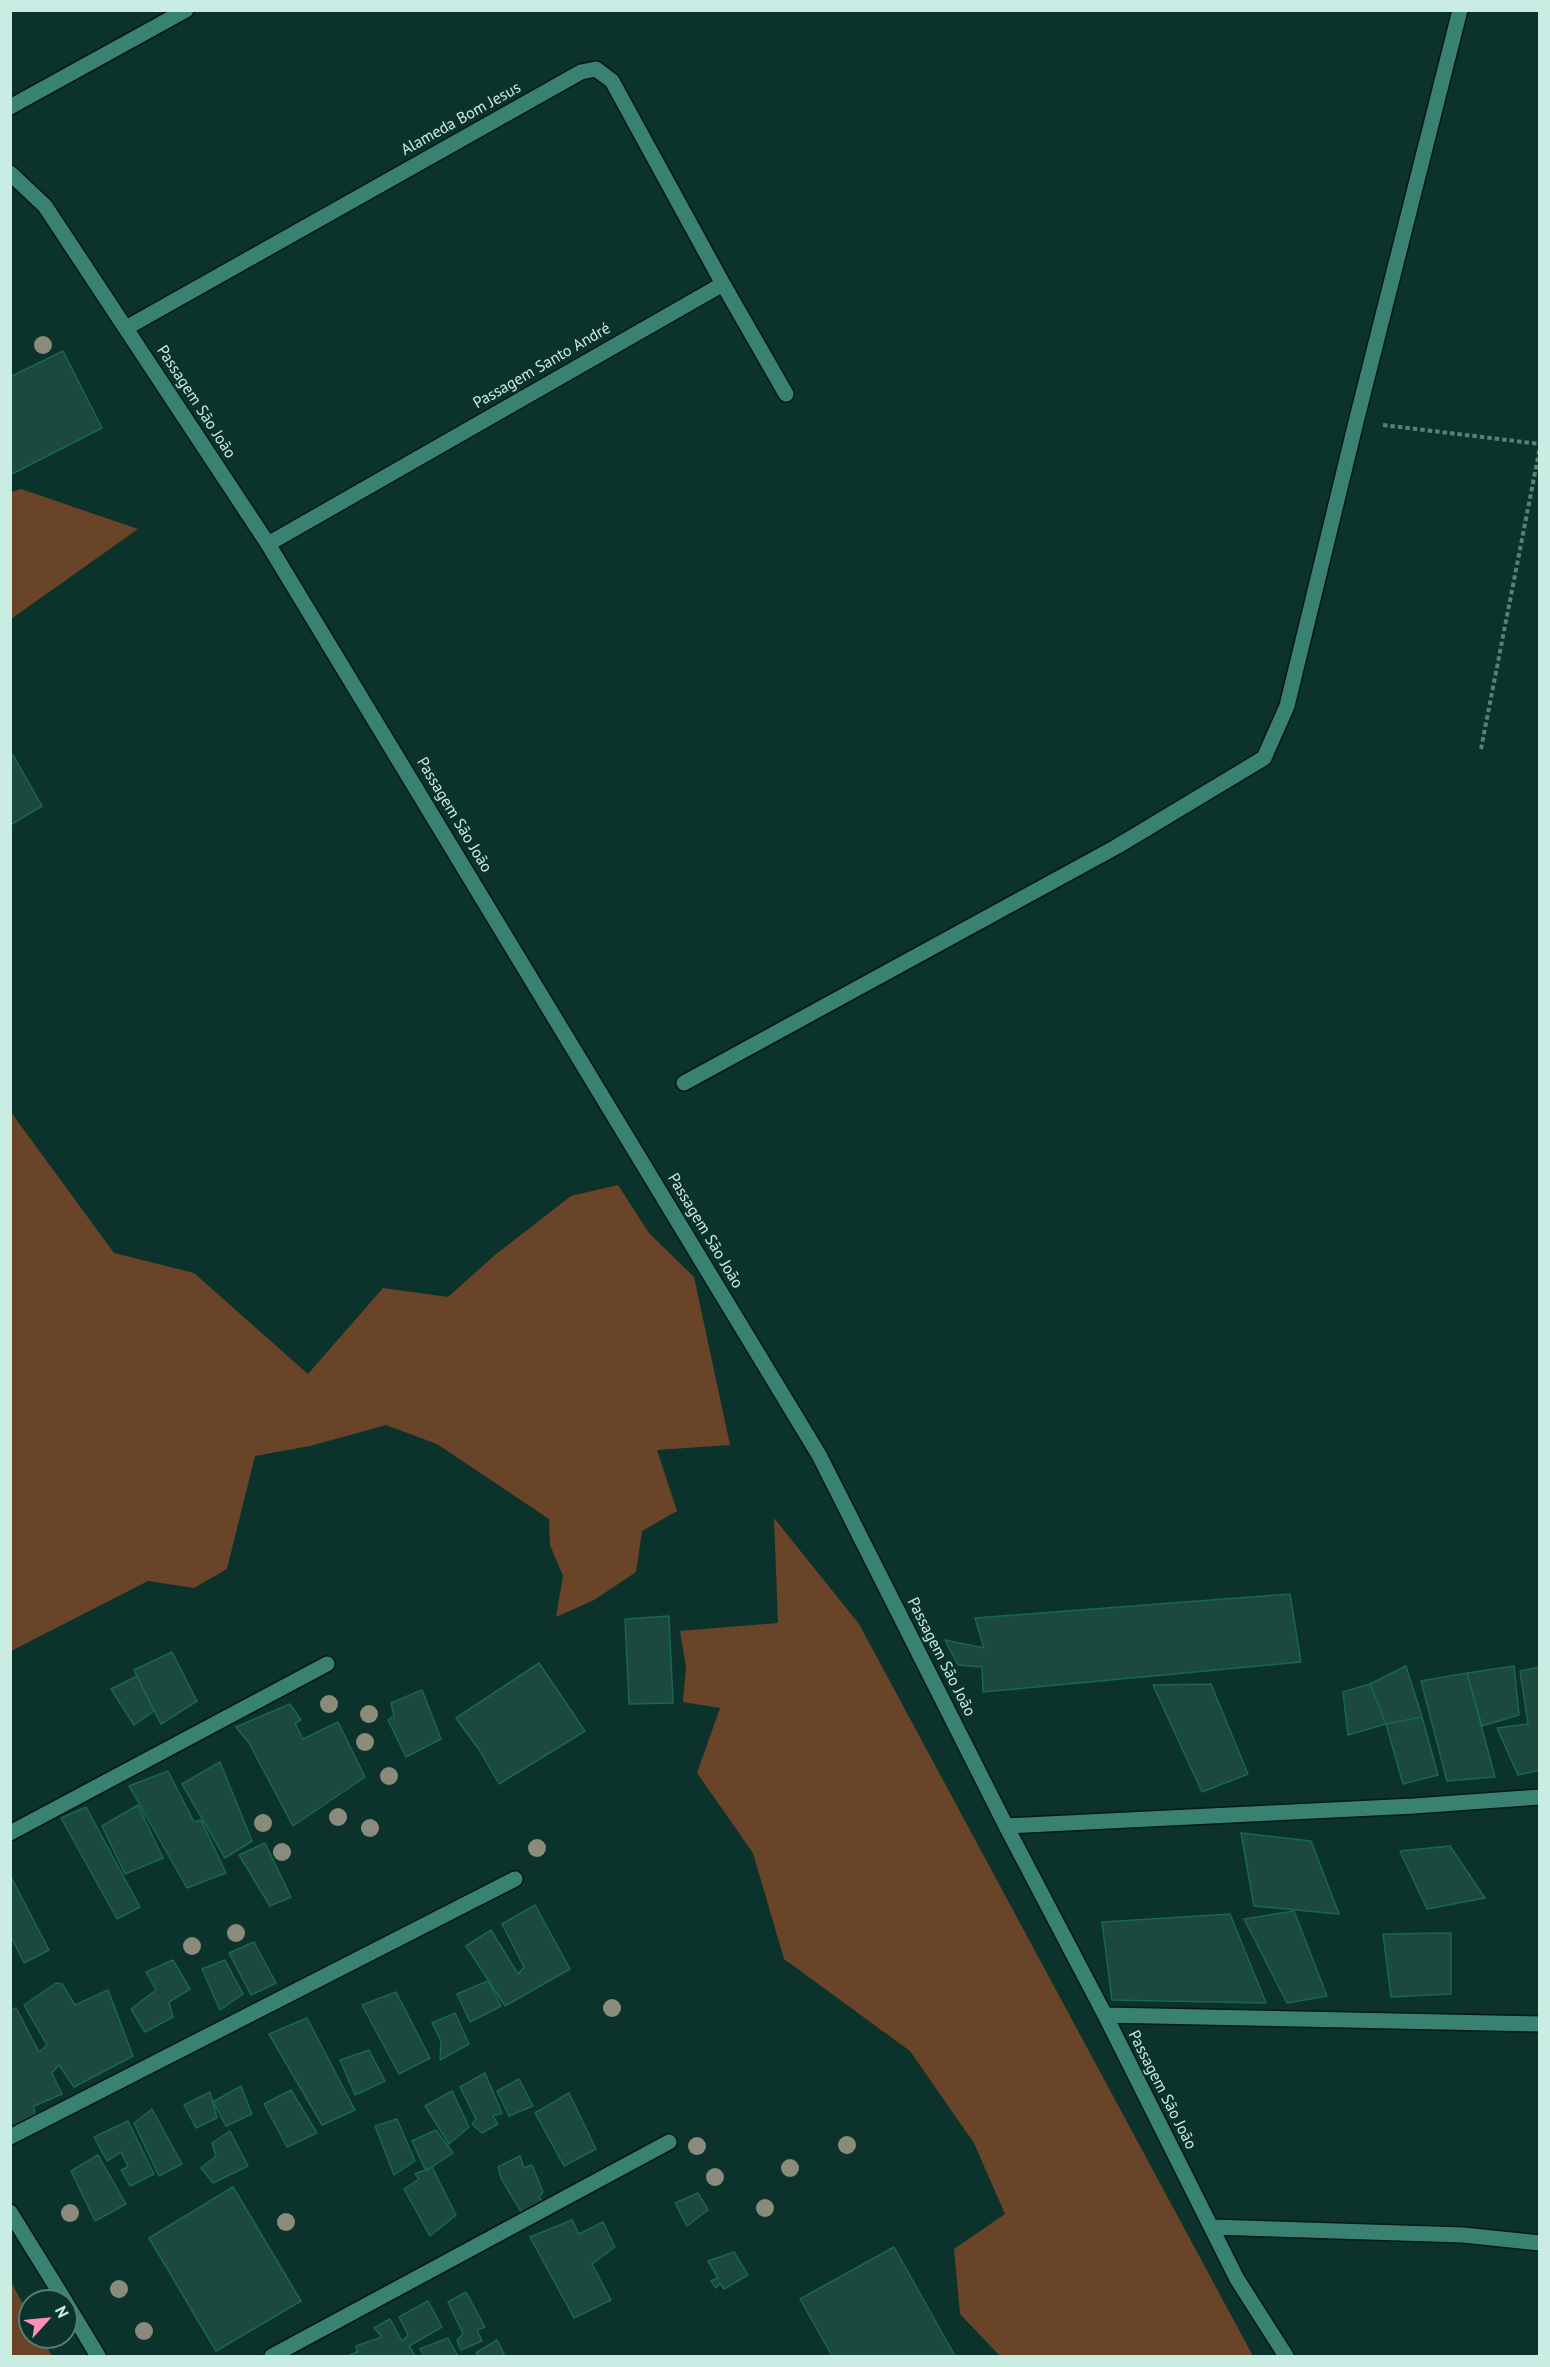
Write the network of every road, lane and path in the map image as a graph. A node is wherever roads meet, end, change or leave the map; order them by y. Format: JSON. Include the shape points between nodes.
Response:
{"nodes":[{"id":1,"x":186,"y":10,"type":"edge"},
{"id":2,"x":1460,"y":10,"type":"edge"},
{"id":3,"x":10,"y":107,"type":"edge"},
{"id":4,"x":10,"y":173,"type":"edge"},
{"id":5,"x":723,"y":284,"type":"junction"},
{"id":6,"x":126,"y":328,"type":"junction"},
{"id":7,"x":786,"y":394,"type":"dead end"},
{"id":8,"x":1356,"y":422,"type":"junction"},
{"id":9,"x":1539,"y":445,"type":"edge"},
{"id":10,"x":268,"y":544,"type":"junction"},
{"id":11,"x":1481,"y":749,"type":"dead end"},
{"id":12,"x":684,"y":1083,"type":"dead end"},
{"id":13,"x":327,"y":1664,"type":"dead end"},
{"id":14,"x":1539,"y":1797,"type":"edge"},
{"id":15,"x":1006,"y":1826,"type":"junction"},
{"id":16,"x":10,"y":1833,"type":"edge"},
{"id":17,"x":515,"y":1879,"type":"dead end"},
{"id":18,"x":1105,"y":2015,"type":"junction"},
{"id":19,"x":1539,"y":2024,"type":"edge"},
{"id":20,"x":10,"y":2137,"type":"edge"},
{"id":21,"x":669,"y":2142,"type":"dead end"},
{"id":22,"x":10,"y":2212,"type":"edge"},
{"id":23,"x":1211,"y":2227,"type":"junction"},
{"id":24,"x":1539,"y":2243,"type":"edge"},
{"id":25,"x":57,"y":2289,"type":"edge"},
{"id":26,"x":78,"y":2323,"type":"edge"},
{"id":27,"x":99,"y":2356,"type":"edge"},
{"id":28,"x":273,"y":2356,"type":"edge"},
{"id":29,"x":1286,"y":2356,"type":"edge"}],
"edges":[{"from":1,"to":3,"type":"street"},
{"from":2,"to":8,"type":"street"},
{"from":4,"to":6,"type":"street","name":"Passagem São João","via":[[45,206]]},
{"from":5,"to":6,"type":"street","name":"Alameda Bom Jesus","via":[[612,81],[596,69],[581,72]]},
{"from":5,"to":7,"type":"street"},
{"from":5,"to":10,"type":"street","name":"Passagem Santo André"},
{"from":6,"to":10,"type":"street","name":"Passagem São João"},
{"from":8,"to":9,"type":"path"},
{"from":8,"to":12,"type":"street","via":[[1287,706],[1264,758],[1116,848]]},
{"from":9,"to":11,"type":"path"},
{"from":10,"to":15,"type":"street","name":"Passagem São João","via":[[819,1455]]},
{"from":13,"to":16,"type":"street"},
{"from":14,"to":15,"type":"street"},
{"from":15,"to":18,"type":"street","name":"Passagem São João"},
{"from":17,"to":20,"type":"street"},
{"from":18,"to":19,"type":"street"},
{"from":18,"to":23,"type":"street","name":"Passagem São João"},
{"from":21,"to":28,"type":"street"},
{"from":22,"to":25,"type":"street"},
{"from":23,"to":24,"type":"street","via":[[1463,2235]]},
{"from":23,"to":29,"type":"street","name":"Passagem São João","via":[[1237,2279]]},
{"from":26,"to":27,"type":"street"}]}
